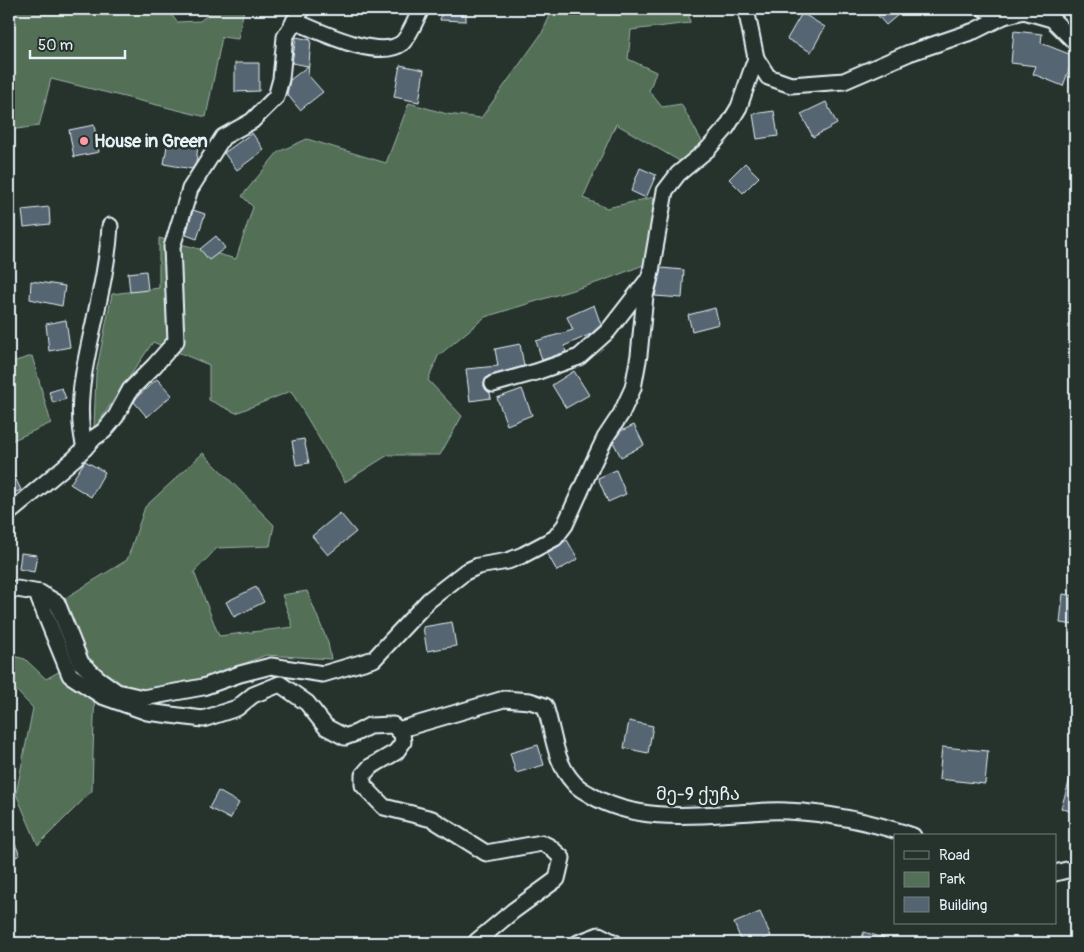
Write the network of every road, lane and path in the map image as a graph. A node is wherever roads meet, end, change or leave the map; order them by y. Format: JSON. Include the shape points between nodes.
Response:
{"nodes":[{"id":1,"x":421,"y":9,"type":"edge"},
{"id":2,"x":746,"y":9,"type":"edge"},
{"id":3,"x":985,"y":9,"type":"edge"},
{"id":4,"x":1038,"y":11,"type":"edge"},
{"id":5,"x":298,"y":15,"type":"edge"},
{"id":6,"x":1004,"y":16,"type":"junction"},
{"id":7,"x":1075,"y":42,"type":"edge"},
{"id":8,"x":756,"y":58,"type":"junction"},
{"id":9,"x":110,"y":226,"type":"dead end"},
{"id":10,"x":650,"y":277,"type":"junction"},
{"id":11,"x":493,"y":384,"type":"dead end"},
{"id":12,"x":85,"y":448,"type":"junction"},
{"id":13,"x":9,"y":513,"type":"edge"},
{"id":14,"x":9,"y":590,"type":"edge"},
{"id":15,"x":40,"y":593,"type":"junction"},
{"id":16,"x":398,"y":730,"type":"junction"},
{"id":17,"x":906,"y":834,"type":"edge"},
{"id":18,"x":1075,"y":868,"type":"edge"},
{"id":19,"x":1056,"y":873,"type":"edge"},
{"id":20,"x":477,"y":943,"type":"edge"},
{"id":21,"x":578,"y":943,"type":"edge"},
{"id":22,"x":615,"y":943,"type":"edge"}],
"edges":[{"from":1,"to":5,"type":"street","via":[[402,43],[382,50],[351,44]]},
{"from":2,"to":8,"type":"street"},
{"from":3,"to":6,"type":"street"},
{"from":4,"to":6,"type":"street"},
{"from":4,"to":7,"type":"street","via":[[1052,19]]},
{"from":5,"to":12,"type":"street","via":[[285,37],[276,97],[252,122],[223,138],[190,189],[172,247],[176,340],[130,390],[104,431]]},
{"from":6,"to":8,"type":"street","via":[[974,31],[909,53],[842,82],[791,85],[768,77]]},
{"from":8,"to":10,"type":"street","via":[[739,107],[727,127],[665,191]]},
{"from":9,"to":12,"type":"street","via":[[108,252],[80,395]]},
{"from":10,"to":11,"type":"street","via":[[608,331],[580,357]]},
{"from":10,"to":15,"type":"street","via":[[633,388],[594,460],[566,525],[555,538],[522,555],[478,566],[450,582],[374,658],[323,674],[271,666],[203,687],[143,698],[117,692],[81,663],[58,604]]},
{"from":12,"to":13,"type":"street"},
{"from":14,"to":15,"type":"street"},
{"from":15,"to":16,"type":"street","via":[[38,599],[70,675],[102,696],[147,712],[203,719],[237,708],[253,695],[280,684],[307,703],[326,727],[346,737],[369,726],[394,725]]},
{"from":16,"to":17,"type":"street","name":"მე-9 ქუჩა","via":[[504,699],[530,700],[545,706],[564,771],[575,785],[603,802],[640,812],[676,816],[784,810],[824,814]]},
{"from":16,"to":20,"type":"street","via":[[403,742],[396,752],[370,767],[363,775],[363,785],[384,806],[432,819],[486,853],[542,843],[562,858],[557,879]]},
{"from":18,"to":19,"type":"street"},
{"from":21,"to":22,"type":"street","via":[[599,935]]}]}
